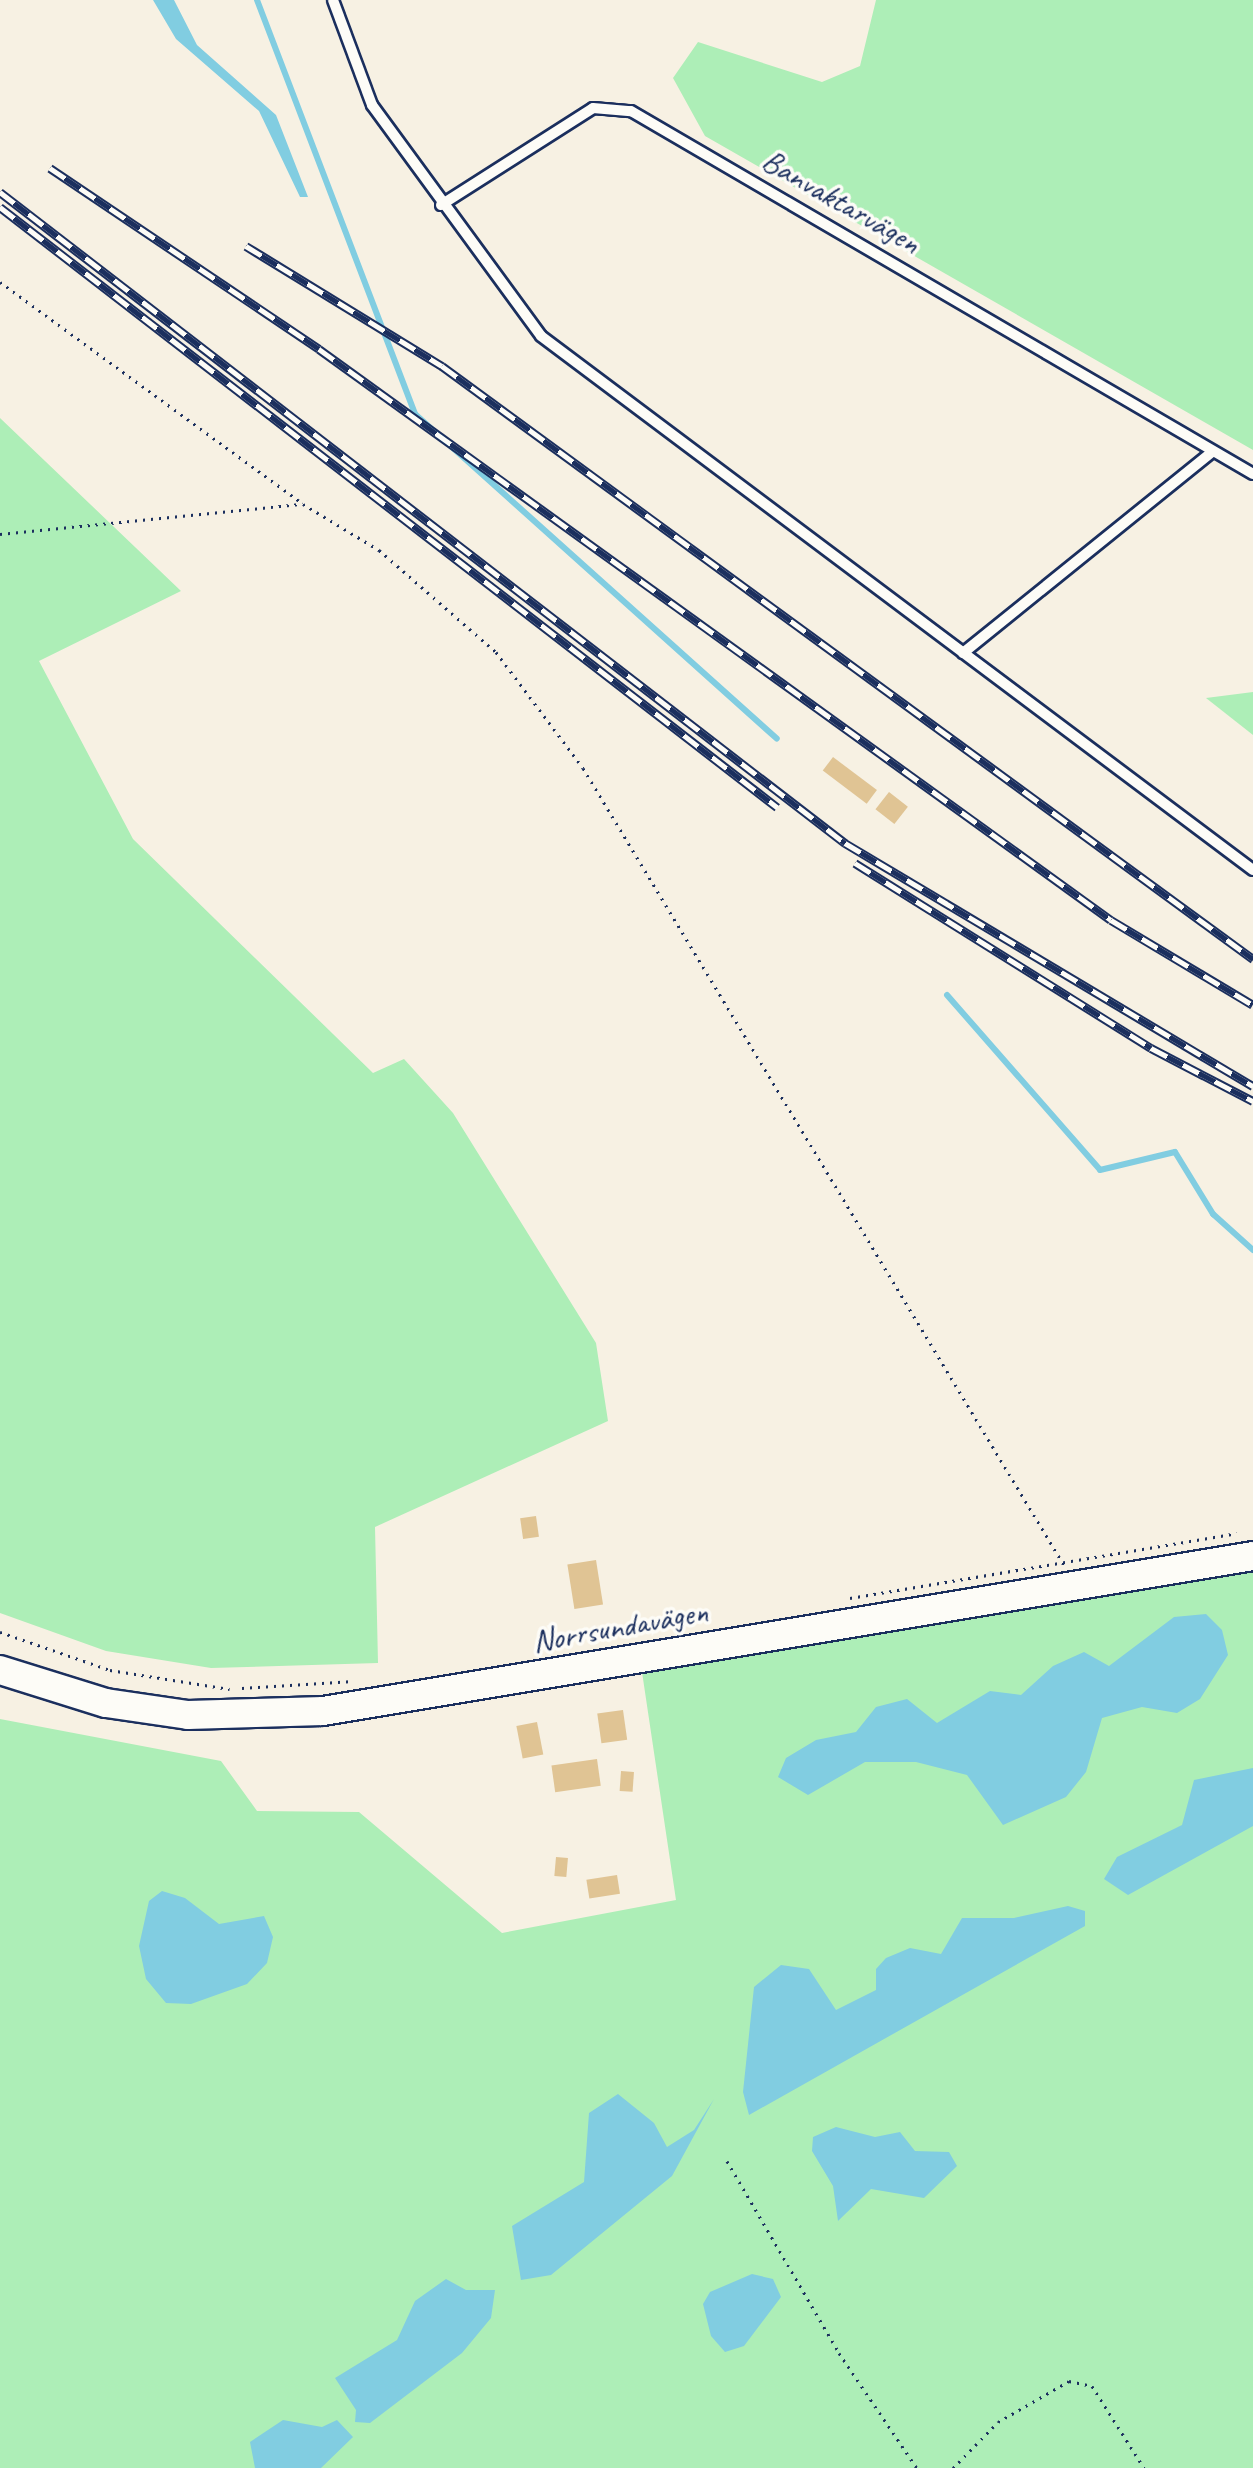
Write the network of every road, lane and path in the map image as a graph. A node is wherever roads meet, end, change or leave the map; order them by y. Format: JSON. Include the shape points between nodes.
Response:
{"nodes":[{"id":1,"x":333,"y":0,"type":"edge"},
{"id":2,"x":441,"y":205,"type":"junction"},
{"id":3,"x":0,"y":282,"type":"edge"},
{"id":4,"x":1211,"y":453,"type":"junction"},
{"id":5,"x":1253,"y":474,"type":"edge"},
{"id":6,"x":303,"y":504,"type":"junction"},
{"id":7,"x":0,"y":534,"type":"edge"},
{"id":8,"x":963,"y":653,"type":"junction"},
{"id":9,"x":1253,"y":870,"type":"edge"},
{"id":10,"x":1248,"y":1544,"type":"edge"},
{"id":11,"x":1066,"y":1571,"type":"junction"},
{"id":12,"x":834,"y":1600,"type":"dead end"},
{"id":13,"x":0,"y":1632,"type":"edge"},
{"id":14,"x":0,"y":1670,"type":"edge"},
{"id":15,"x":364,"y":1680,"type":"dead end"},
{"id":16,"x":727,"y":2161,"type":"dead end"},
{"id":17,"x":917,"y":2468,"type":"edge"},
{"id":18,"x":953,"y":2468,"type":"edge"},
{"id":19,"x":1144,"y":2468,"type":"edge"}],
"edges":[{"from":1,"to":2,"type":"lane","via":[[372,105]]},
{"from":2,"to":4,"type":"lane","name":"Banvaktarvägen","via":[[593,108],[631,111]]},
{"from":2,"to":8,"type":"lane","via":[[541,336]]},
{"from":3,"to":6,"type":"path"},
{"from":4,"to":5,"type":"lane","name":"Banvaktarvägen"},
{"from":4,"to":8,"type":"lane"},
{"from":6,"to":7,"type":"path"},
{"from":6,"to":11,"type":"path","via":[[379,550],[496,652],[583,768]]},
{"from":8,"to":9,"type":"lane"},
{"from":10,"to":11,"type":"street","name":"Norrsundavägen"},
{"from":10,"to":11,"type":"path"},
{"from":11,"to":12,"type":"path"},
{"from":11,"to":14,"type":"street","name":"Norrsundavägen","via":[[323,1711],[188,1715],[106,1703]]},
{"from":13,"to":15,"type":"path","via":[[110,1670],[230,1689]]},
{"from":16,"to":17,"type":"path","via":[[839,2353]]},
{"from":18,"to":19,"type":"path","via":[[998,2422],[1069,2381],[1092,2386]]}]}
